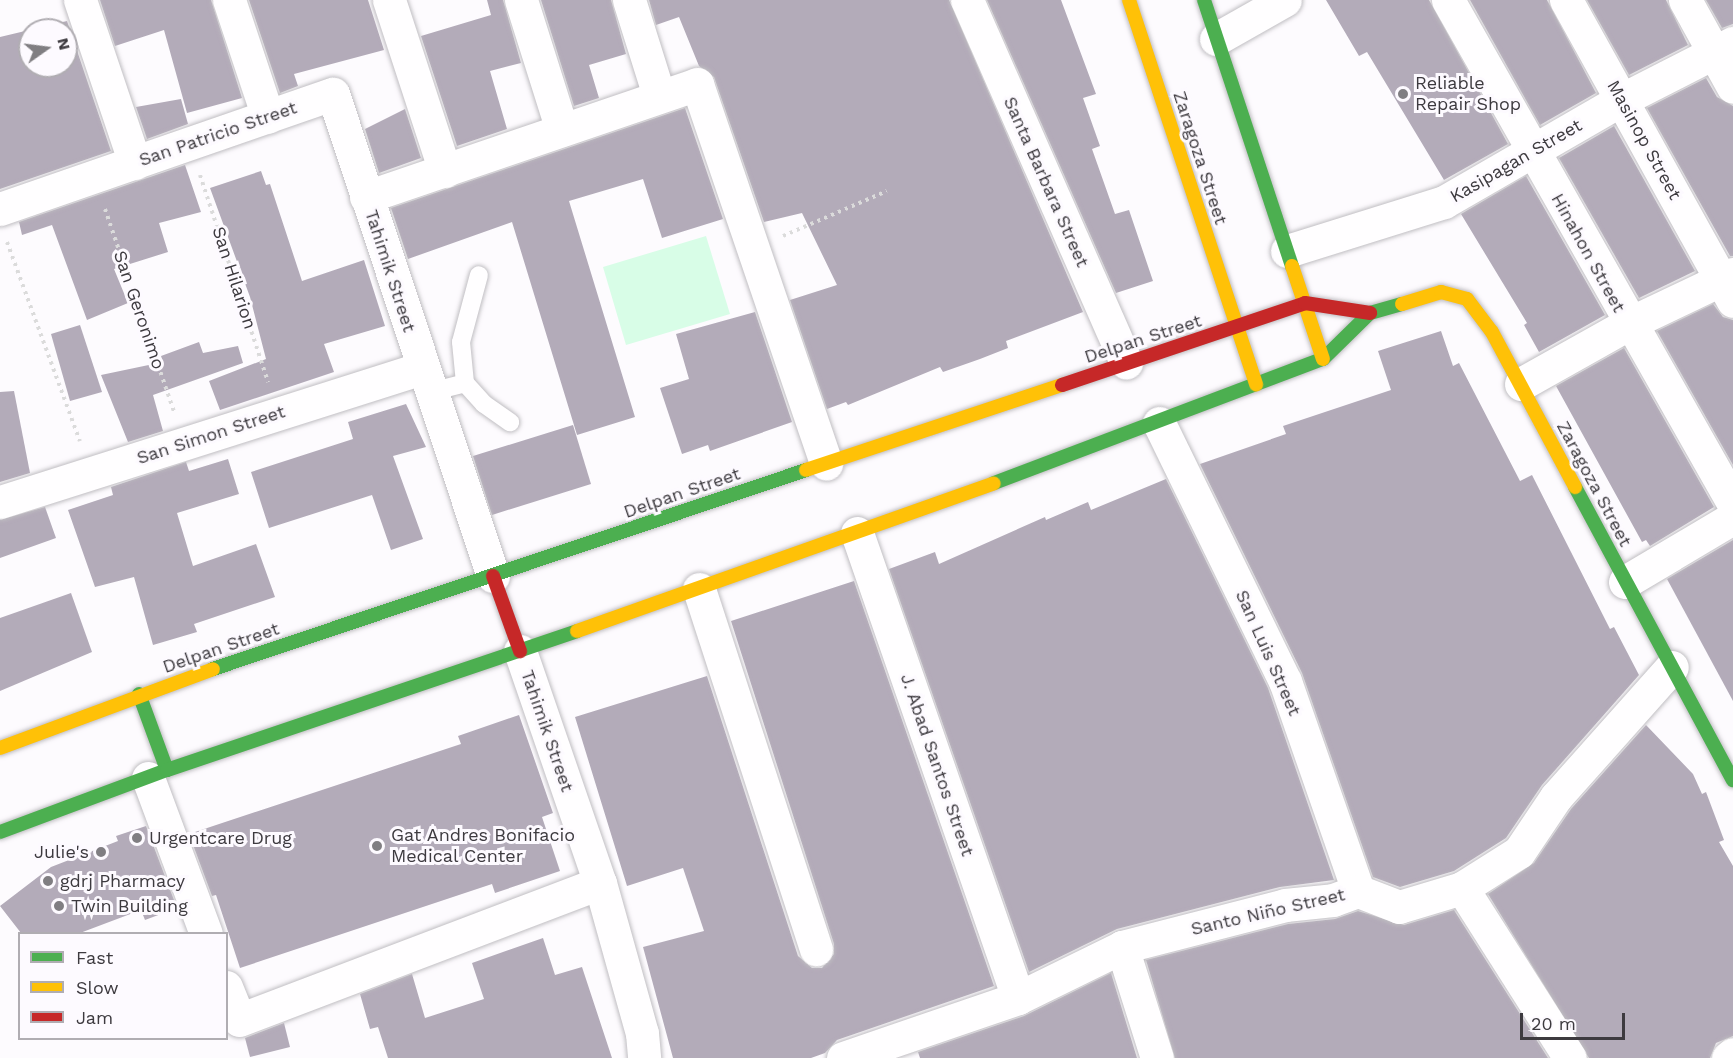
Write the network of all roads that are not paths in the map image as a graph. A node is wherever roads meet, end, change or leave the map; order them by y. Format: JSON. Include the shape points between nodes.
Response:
{"nodes":[{"id":1,"x":80,"y":0,"type":"edge"},
{"id":2,"x":229,"y":0,"type":"edge"},
{"id":3,"x":389,"y":0,"type":"edge"},
{"id":4,"x":521,"y":0,"type":"edge"},
{"id":5,"x":629,"y":0,"type":"edge"},
{"id":6,"x":967,"y":0,"type":"edge"},
{"id":7,"x":1129,"y":0,"type":"edge"},
{"id":8,"x":1204,"y":0,"type":"edge"},
{"id":9,"x":1285,"y":0,"type":"edge"},
{"id":10,"x":1448,"y":0,"type":"edge"},
{"id":11,"x":1566,"y":0,"type":"edge"},
{"id":12,"x":1685,"y":0,"type":"edge"},
{"id":13,"x":1216,"y":39,"type":"junction"},
{"id":14,"x":1724,"y":48,"type":"edge"},
{"id":15,"x":1733,"y":87,"type":"edge"},
{"id":16,"x":659,"y":96,"type":"junction"},
{"id":17,"x":1621,"y":100,"type":"junction"},
{"id":18,"x":268,"y":117,"type":"junction"},
{"id":19,"x":562,"y":130,"type":"junction"},
{"id":20,"x":1532,"y":152,"type":"junction"},
{"id":21,"x":135,"y":163,"type":"junction"},
{"id":22,"x":445,"y":171,"type":"junction"},
{"id":23,"x":366,"y":197,"type":"junction"},
{"id":24,"x":2,"y":221,"type":"edge"},
{"id":25,"x":1287,"y":251,"type":"junction"},
{"id":26,"x":479,"y":275,"type":"dead end"},
{"id":27,"x":1729,"y":285,"type":"edge"},
{"id":28,"x":1305,"y":303,"type":"junction"},
{"id":29,"x":1370,"y":314,"type":"junction"},
{"id":30,"x":1628,"y":324,"type":"junction"},
{"id":31,"x":1236,"y":326,"type":"junction"},
{"id":32,"x":1323,"y":359,"type":"junction"},
{"id":33,"x":1126,"y":363,"type":"junction"},
{"id":34,"x":426,"y":380,"type":"junction"},
{"id":35,"x":465,"y":383,"type":"junction"},
{"id":36,"x":1521,"y":384,"type":"junction"},
{"id":37,"x":1256,"y":385,"type":"junction"},
{"id":38,"x":510,"y":422,"type":"dead end"},
{"id":39,"x":1159,"y":423,"type":"junction"},
{"id":40,"x":826,"y":464,"type":"junction"},
{"id":41,"x":0,"y":502,"type":"edge"},
{"id":42,"x":1733,"y":503,"type":"edge"},
{"id":43,"x":1733,"y":518,"type":"edge"},
{"id":44,"x":857,"y":532,"type":"junction"},
{"id":45,"x":493,"y":576,"type":"junction"},
{"id":46,"x":1625,"y":582,"type":"junction"},
{"id":47,"x":699,"y":589,"type":"junction"},
{"id":48,"x":520,"y":651,"type":"junction"},
{"id":49,"x":1672,"y":667,"type":"junction"},
{"id":50,"x":140,"y":694,"type":"junction"},
{"id":51,"x":0,"y":748,"type":"edge"},
{"id":52,"x":158,"y":774,"type":"junction"},
{"id":53,"x":1733,"y":780,"type":"edge"},
{"id":54,"x":0,"y":832,"type":"edge"},
{"id":55,"x":600,"y":883,"type":"junction"},
{"id":56,"x":1462,"y":888,"type":"junction"},
{"id":57,"x":1358,"y":891,"type":"junction"},
{"id":58,"x":206,"y":932,"type":"edge"},
{"id":59,"x":1122,"y":946,"type":"junction"},
{"id":60,"x":816,"y":950,"type":"dead end"},
{"id":61,"x":228,"y":992,"type":"edge"},
{"id":62,"x":1018,"y":998,"type":"junction"},
{"id":63,"x":1733,"y":1054,"type":"edge"},
{"id":64,"x":644,"y":1058,"type":"edge"},
{"id":65,"x":843,"y":1058,"type":"edge"},
{"id":66,"x":1157,"y":1058,"type":"edge"},
{"id":67,"x":1570,"y":1058,"type":"edge"},
{"id":68,"x":1728,"y":1058,"type":"edge"}],
"edges":[{"from":1,"to":21,"type":"street"},
{"from":2,"to":18,"type":"street"},
{"from":3,"to":22,"type":"street"},
{"from":4,"to":19,"type":"street"},
{"from":5,"to":16,"type":"street"},
{"from":6,"to":33,"type":"street","name":"Santa Barbara Street"},
{"from":7,"to":31,"type":"street","name":"Zaragoza Street"},
{"from":8,"to":13,"type":"street"},
{"from":9,"to":13,"type":"street"},
{"from":10,"to":20,"type":"street","name":"Hinahon Street"},
{"from":11,"to":17,"type":"street","name":"Masinop Street"},
{"from":12,"to":14,"type":"street"},
{"from":13,"to":25,"type":"street"},
{"from":14,"to":15,"type":"street"},
{"from":14,"to":17,"type":"street","name":"Kasipagan Street"},
{"from":16,"to":19,"type":"street","name":"Tahimik Street"},
{"from":16,"to":40,"type":"street","name":"Tahimik Street","via":[[697,84]]},
{"from":17,"to":20,"type":"street","name":"Kasipagan Street"},
{"from":17,"to":27,"type":"street","name":"Masinop Street"},
{"from":18,"to":21,"type":"street","name":"San Patricio Street"},
{"from":18,"to":23,"type":"street","name":"San Patricio Street","via":[[333,94]]},
{"from":19,"to":22,"type":"street","name":"Tahimik Street"},
{"from":20,"to":25,"type":"street","name":"Kasipagan Street","via":[[1444,202]]},
{"from":20,"to":30,"type":"street","name":"Hinahon Street"},
{"from":21,"to":24,"type":"street","name":"San Patricio Street","via":[[94,177]]},
{"from":22,"to":23,"type":"street","name":"Tahimik Street"},
{"from":23,"to":34,"type":"street","name":"Tahimik Street"},
{"from":25,"to":28,"type":"street"},
{"from":26,"to":35,"type":"lane","via":[[461,342]]},
{"from":27,"to":30,"type":"street","name":"Masinop Street"},
{"from":28,"to":29,"type":"street","name":"Zaragoza Street"},
{"from":28,"to":31,"type":"street","name":"Zaragoza Street"},
{"from":28,"to":32,"type":"street"},
{"from":29,"to":32,"type":"street","name":"Zaragoza Street"},
{"from":29,"to":36,"type":"street","name":"Zaragoza Street","via":[[1425,295],[1455,293],[1479,310]]},
{"from":30,"to":36,"type":"street","name":"Masinop Street"},
{"from":30,"to":42,"type":"street","name":"Hinahon Street"},
{"from":31,"to":33,"type":"street","name":"Delpan Street"},
{"from":31,"to":37,"type":"street","name":"Zaragoza Street"},
{"from":32,"to":37,"type":"street","name":"Zaragoza Street"},
{"from":33,"to":40,"type":"street","name":"Delpan Street"},
{"from":34,"to":35,"type":"lane"},
{"from":34,"to":41,"type":"street","name":"San Simon Street","via":[[279,413]]},
{"from":34,"to":45,"type":"street","name":"Tahimik Street"},
{"from":35,"to":38,"type":"lane","via":[[484,404]]},
{"from":36,"to":46,"type":"street","name":"Zaragoza Street"},
{"from":37,"to":39,"type":"street"},
{"from":39,"to":44,"type":"street"},
{"from":39,"to":57,"type":"street","name":"San Luis Street","via":[[1285,681]]},
{"from":40,"to":45,"type":"street","name":"Delpan Street"},
{"from":43,"to":46,"type":"street"},
{"from":44,"to":47,"type":"street"},
{"from":44,"to":62,"type":"street","name":"J. Abad Santos Street"},
{"from":45,"to":48,"type":"street","name":"Tahimik Street"},
{"from":45,"to":50,"type":"street","name":"Delpan Street"},
{"from":46,"to":49,"type":"street","name":"Zaragoza Street"},
{"from":47,"to":48,"type":"street"},
{"from":47,"to":60,"type":"street"},
{"from":48,"to":52,"type":"street"},
{"from":48,"to":55,"type":"street","name":"Tahimik Street"},
{"from":49,"to":53,"type":"street","name":"Zaragoza Street"},
{"from":49,"to":56,"type":"street","name":"Santo Niño Street","via":[[1556,797],[1519,852]]},
{"from":50,"to":51,"type":"street","name":"Delpan Street"},
{"from":50,"to":52,"type":"street"},
{"from":52,"to":54,"type":"street"},
{"from":52,"to":58,"type":"street"},
{"from":55,"to":61,"type":"street","via":[[238,1020]]},
{"from":55,"to":64,"type":"street","name":"Tahimik Street","via":[[642,1033]]},
{"from":56,"to":57,"type":"street","name":"Santo Niño Street","via":[[1399,907]]},
{"from":56,"to":67,"type":"street"},
{"from":57,"to":59,"type":"street","name":"Santo Niño Street","via":[[1333,900],[1285,905]]},
{"from":59,"to":62,"type":"street","name":"Santo Niño Street"},
{"from":59,"to":66,"type":"street"},
{"from":62,"to":65,"type":"street","name":"Santo Niño Street"},
{"from":63,"to":68,"type":"street"}]}
